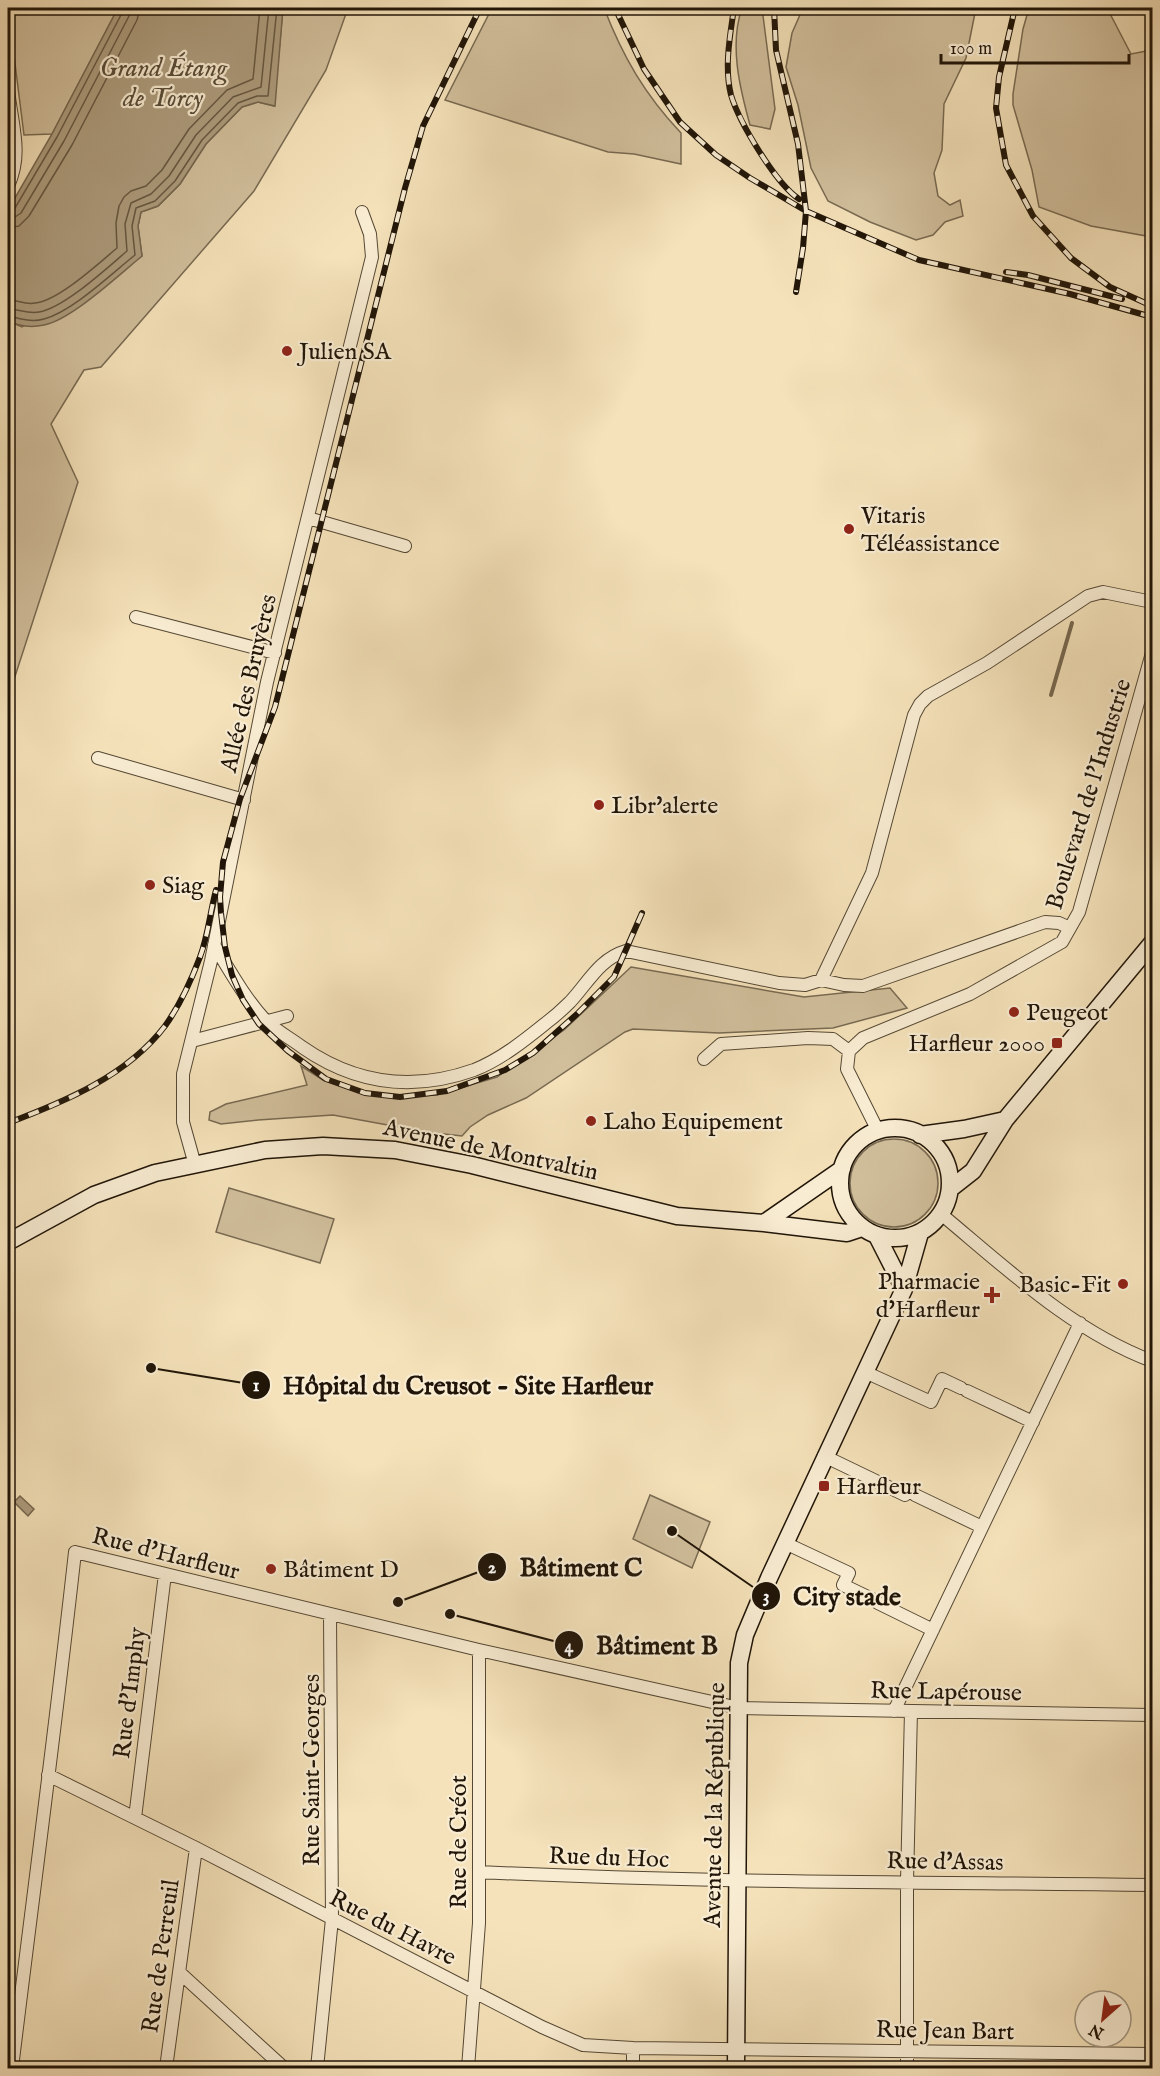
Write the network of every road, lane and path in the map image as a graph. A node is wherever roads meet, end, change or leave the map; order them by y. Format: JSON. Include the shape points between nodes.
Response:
{"nodes":[{"id":1,"x":8,"y":90,"type":"edge"},
{"id":2,"x":8,"y":186,"type":"edge"},
{"id":3,"x":362,"y":212,"type":"dead end"},
{"id":4,"x":308,"y":518,"type":"junction"},
{"id":5,"x":405,"y":546,"type":"dead end"},
{"id":6,"x":1152,"y":602,"type":"edge"},
{"id":7,"x":136,"y":617,"type":"dead end"},
{"id":8,"x":275,"y":653,"type":"junction"},
{"id":9,"x":1152,"y":653,"type":"edge"},
{"id":10,"x":98,"y":758,"type":"dead end"},
{"id":11,"x":244,"y":800,"type":"junction"},
{"id":12,"x":1070,"y":928,"type":"junction"},
{"id":13,"x":1152,"y":943,"type":"edge"},
{"id":14,"x":214,"y":945,"type":"junction"},
{"id":15,"x":821,"y":980,"type":"junction"},
{"id":16,"x":287,"y":1016,"type":"dead end"},
{"id":17,"x":267,"y":1022,"type":"junction"},
{"id":18,"x":192,"y":1041,"type":"junction"},
{"id":19,"x":849,"y":1051,"type":"junction"},
{"id":20,"x":704,"y":1059,"type":"dead end"},
{"id":21,"x":1005,"y":1120,"type":"junction"},
{"id":22,"x":878,"y":1131,"type":"junction"},
{"id":23,"x":920,"y":1134,"type":"junction"},
{"id":24,"x":195,"y":1165,"type":"junction"},
{"id":25,"x":842,"y":1169,"type":"junction"},
{"id":26,"x":950,"y":1189,"type":"junction"},
{"id":27,"x":941,"y":1214,"type":"junction"},
{"id":28,"x":764,"y":1223,"type":"junction"},
{"id":29,"x":869,"y":1232,"type":"junction"},
{"id":30,"x":920,"y":1233,"type":"junction"},
{"id":31,"x":8,"y":1242,"type":"edge"},
{"id":32,"x":904,"y":1289,"type":"junction"},
{"id":33,"x":1080,"y":1323,"type":"junction"},
{"id":34,"x":1152,"y":1361,"type":"edge"},
{"id":35,"x":865,"y":1372,"type":"junction"},
{"id":36,"x":1033,"y":1422,"type":"junction"},
{"id":37,"x":824,"y":1456,"type":"junction"},
{"id":38,"x":982,"y":1527,"type":"junction"},
{"id":39,"x":785,"y":1543,"type":"junction"},
{"id":40,"x":165,"y":1574,"type":"junction"},
{"id":41,"x":330,"y":1615,"type":"junction"},
{"id":42,"x":933,"y":1630,"type":"junction"},
{"id":43,"x":479,"y":1650,"type":"junction"},
{"id":44,"x":738,"y":1708,"type":"junction"},
{"id":45,"x":894,"y":1711,"type":"junction"},
{"id":46,"x":911,"y":1711,"type":"junction"},
{"id":47,"x":1152,"y":1715,"type":"edge"},
{"id":48,"x":48,"y":1775,"type":"junction"},
{"id":49,"x":135,"y":1818,"type":"junction"},
{"id":50,"x":196,"y":1848,"type":"junction"},
{"id":51,"x":479,"y":1872,"type":"junction"},
{"id":52,"x":737,"y":1882,"type":"junction"},
{"id":53,"x":907,"y":1882,"type":"junction"},
{"id":54,"x":1152,"y":1884,"type":"edge"},
{"id":55,"x":332,"y":1919,"type":"junction"},
{"id":56,"x":178,"y":1972,"type":"junction"},
{"id":57,"x":475,"y":1993,"type":"junction"},
{"id":58,"x":633,"y":2048,"type":"junction"},
{"id":59,"x":736,"y":2048,"type":"junction"},
{"id":60,"x":907,"y":2050,"type":"junction"},
{"id":61,"x":1152,"y":2054,"type":"edge"},
{"id":62,"x":12,"y":2068,"type":"edge"},
{"id":63,"x":166,"y":2068,"type":"edge"},
{"id":64,"x":284,"y":2068,"type":"edge"},
{"id":65,"x":317,"y":2068,"type":"edge"},
{"id":66,"x":468,"y":2068,"type":"edge"},
{"id":67,"x":633,"y":2068,"type":"edge"},
{"id":68,"x":736,"y":2068,"type":"edge"},
{"id":69,"x":907,"y":2068,"type":"edge"}],
"edges":[{"from":1,"to":2,"type":"street","via":[[17,147],[16,166]]},
{"from":3,"to":4,"type":"street","name":"Allée des Bruyères","via":[[370,234],[372,257]]},
{"from":4,"to":5,"type":"street"},
{"from":4,"to":8,"type":"street","name":"Allée des Bruyères"},
{"from":6,"to":15,"type":"street","via":[[1103,592],[1088,596],[920,704],[872,873]]},
{"from":7,"to":8,"type":"street"},
{"from":8,"to":11,"type":"street","name":"Allée des Bruyères"},
{"from":9,"to":12,"type":"street","name":"Boulevard de l'Industrie","via":[[1079,912]]},
{"from":10,"to":11,"type":"street"},
{"from":11,"to":14,"type":"street","name":"Allée des Bruyères"},
{"from":12,"to":15,"type":"street","via":[[1045,922],[863,986]]},
{"from":12,"to":19,"type":"street","name":"Boulevard de l'Industrie","via":[[1062,942],[970,994],[862,1038]]},
{"from":13,"to":21,"type":"street"},
{"from":14,"to":17,"type":"street","via":[[243,994]]},
{"from":14,"to":18,"type":"street","name":"Allée des Bruyères"},
{"from":15,"to":17,"type":"street","via":[[805,985],[779,983],[626,951],[606,961],[548,1022],[504,1053],[475,1069],[412,1083],[350,1073],[318,1058]]},
{"from":16,"to":17,"type":"street"},
{"from":17,"to":18,"type":"street"},
{"from":18,"to":24,"type":"street","name":"Allée des Bruyères","via":[[183,1074],[183,1122]]},
{"from":19,"to":20,"type":"street","via":[[832,1039],[808,1038],[721,1044]]},
{"from":19,"to":22,"type":"street","via":[[847,1069]]},
{"from":21,"to":23,"type":"street","via":[[964,1130]]},
{"from":21,"to":26,"type":"street","via":[[973,1171]]},
{"from":22,"to":23,"type":"street","via":[[892,1128]]},
{"from":22,"to":25,"type":"street","via":[[849,1152]]},
{"from":23,"to":26,"type":"street","via":[[944,1157]]},
{"from":24,"to":28,"type":"street","name":"Avenue de Montvaltin","via":[[292,1146],[395,1150],[472,1165],[676,1216]]},
{"from":24,"to":31,"type":"street","name":"Avenue de Montvaltin","via":[[155,1173],[94,1195]]},
{"from":25,"to":28,"type":"street"},
{"from":25,"to":29,"type":"street","via":[[843,1201],[850,1216]]},
{"from":26,"to":27,"type":"street"},
{"from":27,"to":30,"type":"street"},
{"from":27,"to":33,"type":"street","via":[[1006,1269]]},
{"from":28,"to":29,"type":"street","name":"Avenue de Montvaltin"},
{"from":29,"to":30,"type":"street","via":[[898,1238]]},
{"from":29,"to":32,"type":"street"},
{"from":30,"to":32,"type":"street","name":"Avenue de la République"},
{"from":32,"to":35,"type":"street","name":"Avenue de la République"},
{"from":33,"to":34,"type":"street"},
{"from":33,"to":36,"type":"street"},
{"from":35,"to":36,"type":"street","via":[[931,1402],[942,1379]]},
{"from":35,"to":37,"type":"street","name":"Avenue de la République"},
{"from":36,"to":38,"type":"street"},
{"from":37,"to":38,"type":"street"},
{"from":37,"to":39,"type":"street","name":"Avenue de la République"},
{"from":38,"to":42,"type":"street"},
{"from":39,"to":42,"type":"street","via":[[849,1573],[843,1585]]},
{"from":39,"to":44,"type":"street","name":"Avenue de la République","via":[[745,1635],[739,1663]]},
{"from":40,"to":41,"type":"street","name":"Rue d'Harfleur"},
{"from":40,"to":48,"type":"street","name":"Rue d'Harfleur","via":[[75,1552]]},
{"from":40,"to":49,"type":"street","name":"Rue d'Imphy"},
{"from":41,"to":43,"type":"street","name":"Rue d'Harfleur"},
{"from":41,"to":55,"type":"street","name":"Rue Saint-Georges"},
{"from":42,"to":45,"type":"street"},
{"from":43,"to":44,"type":"street","name":"Rue d'Harfleur"},
{"from":43,"to":51,"type":"street","name":"Rue de Créot"},
{"from":44,"to":45,"type":"street","name":"Rue Lapérouse"},
{"from":44,"to":52,"type":"street","name":"Avenue de la République"},
{"from":45,"to":46,"type":"street","name":"Rue Lapérouse"},
{"from":46,"to":47,"type":"street","name":"Rue Lapérouse"},
{"from":46,"to":53,"type":"street"},
{"from":48,"to":49,"type":"street","name":"Rue du Havre"},
{"from":48,"to":62,"type":"street"},
{"from":49,"to":50,"type":"street","name":"Rue du Havre"},
{"from":50,"to":55,"type":"street","name":"Rue du Havre"},
{"from":50,"to":56,"type":"street","name":"Rue de Perreuil"},
{"from":51,"to":52,"type":"street","name":"Rue du Hoc"},
{"from":51,"to":57,"type":"street","name":"Rue de Créot"},
{"from":52,"to":53,"type":"street","name":"Rue d'Assas"},
{"from":52,"to":59,"type":"street","name":"Avenue de la République"},
{"from":53,"to":54,"type":"street","name":"Rue d'Assas"},
{"from":53,"to":60,"type":"street"},
{"from":55,"to":57,"type":"street","name":"Rue du Havre"},
{"from":55,"to":65,"type":"street","name":"Rue Saint-Georges"},
{"from":56,"to":63,"type":"street","name":"Rue de Perreuil"},
{"from":56,"to":64,"type":"street"},
{"from":57,"to":58,"type":"street","name":"Rue du Havre","via":[[583,2045]]},
{"from":57,"to":66,"type":"street","name":"Rue de Créot"},
{"from":58,"to":59,"type":"street","name":"Rue du Havre"},
{"from":58,"to":67,"type":"street"},
{"from":59,"to":60,"type":"street","name":"Rue Jean Bart"},
{"from":59,"to":68,"type":"street","name":"Avenue de la République"},
{"from":60,"to":61,"type":"street","name":"Rue Jean Bart"},
{"from":60,"to":69,"type":"street"}]}
